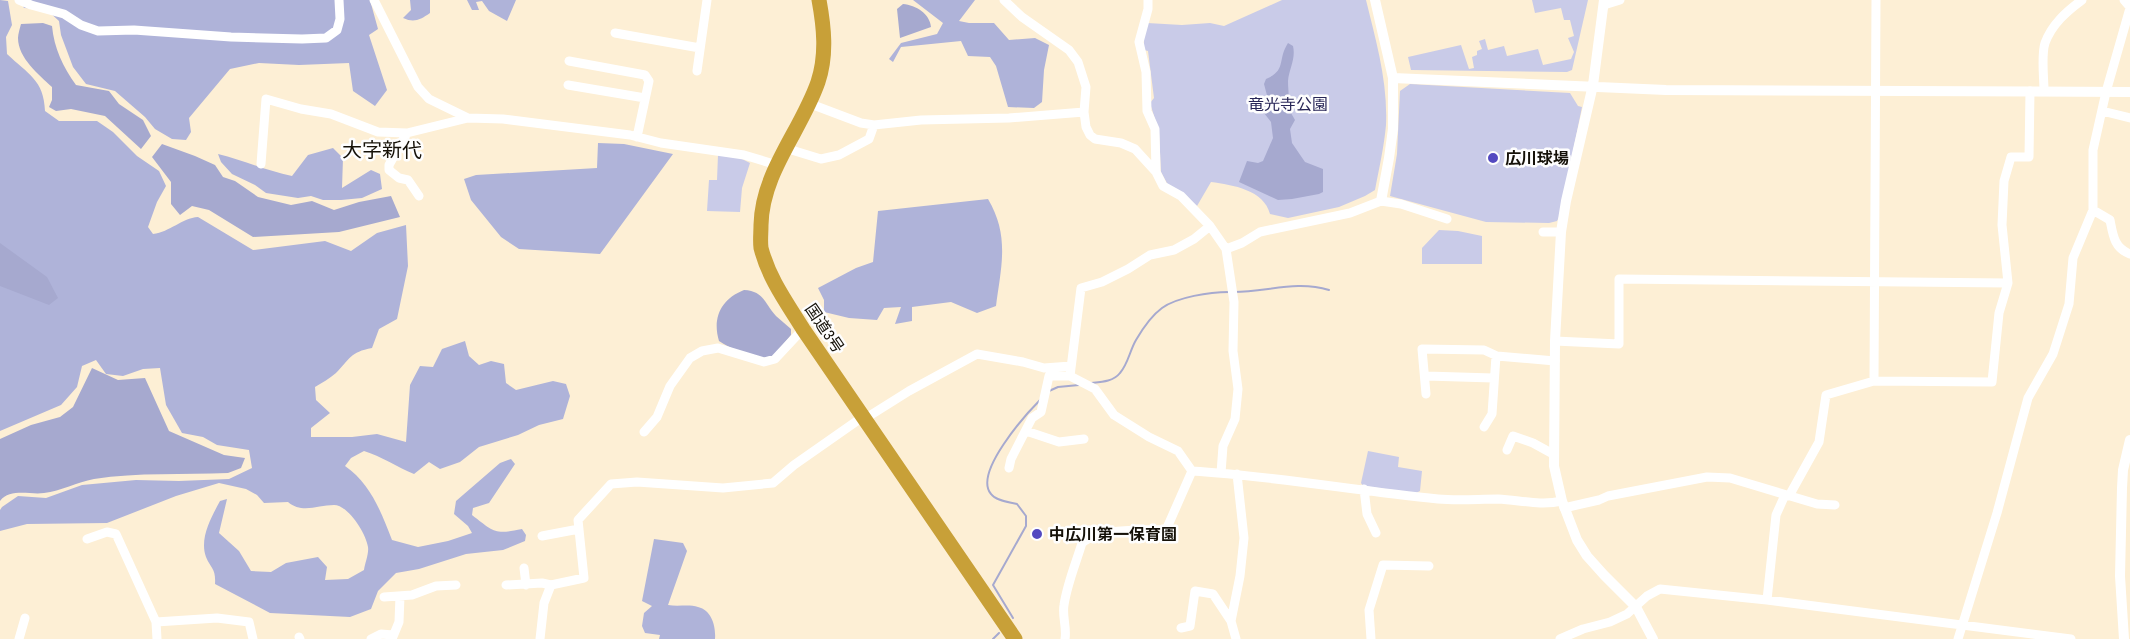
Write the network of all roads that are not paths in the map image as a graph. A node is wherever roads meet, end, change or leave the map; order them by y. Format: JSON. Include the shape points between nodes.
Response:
{"nodes":[{"id":1,"x":19,"y":0,"type":"edge"},
{"id":2,"x":339,"y":0,"type":"edge"},
{"id":3,"x":374,"y":0,"type":"edge"},
{"id":4,"x":707,"y":0,"type":"edge"},
{"id":5,"x":819,"y":0,"type":"edge"},
{"id":6,"x":1004,"y":0,"type":"edge"},
{"id":7,"x":1148,"y":0,"type":"edge"},
{"id":8,"x":1375,"y":0,"type":"edge"},
{"id":9,"x":1620,"y":0,"type":"edge"},
{"id":10,"x":1876,"y":0,"type":"edge"},
{"id":11,"x":2082,"y":0,"type":"edge"},
{"id":12,"x":2124,"y":0,"type":"edge"},
{"id":13,"x":1604,"y":2,"type":"edge"},
{"id":14,"x":2130,"y":8,"type":"edge"},
{"id":15,"x":2128,"y":23,"type":"edge"},
{"id":16,"x":615,"y":33,"type":"dead end"},
{"id":17,"x":700,"y":48,"type":"junction"},
{"id":18,"x":569,"y":61,"type":"dead end"},
{"id":19,"x":697,"y":71,"type":"dead end"},
{"id":20,"x":1393,"y":78,"type":"junction"},
{"id":21,"x":568,"y":85,"type":"dead end"},
{"id":22,"x":1593,"y":85,"type":"junction"},
{"id":23,"x":1876,"y":90,"type":"junction"},
{"id":24,"x":2030,"y":91,"type":"junction"},
{"id":25,"x":2044,"y":91,"type":"junction"},
{"id":26,"x":2106,"y":92,"type":"junction"},
{"id":27,"x":2130,"y":92,"type":"edge"},
{"id":28,"x":645,"y":98,"type":"junction"},
{"id":29,"x":808,"y":104,"type":"junction"},
{"id":30,"x":2102,"y":111,"type":"junction"},
{"id":31,"x":1084,"y":112,"type":"junction"},
{"id":32,"x":468,"y":118,"type":"junction"},
{"id":33,"x":2130,"y":118,"type":"edge"},
{"id":34,"x":874,"y":125,"type":"junction"},
{"id":35,"x":407,"y":133,"type":"junction"},
{"id":36,"x":637,"y":137,"type":"junction"},
{"id":37,"x":785,"y":148,"type":"junction"},
{"id":38,"x":261,"y":164,"type":"dead end"},
{"id":39,"x":777,"y":165,"type":"junction"},
{"id":40,"x":1156,"y":172,"type":"junction"},
{"id":41,"x":419,"y":196,"type":"dead end"},
{"id":42,"x":1381,"y":201,"type":"junction"},
{"id":43,"x":2093,"y":210,"type":"junction"},
{"id":44,"x":1447,"y":219,"type":"dead end"},
{"id":45,"x":1210,"y":225,"type":"junction"},
{"id":46,"x":1543,"y":232,"type":"dead end"},
{"id":47,"x":1561,"y":232,"type":"junction"},
{"id":48,"x":1226,"y":249,"type":"junction"},
{"id":49,"x":2130,"y":254,"type":"edge"},
{"id":50,"x":1874,"y":280,"type":"junction"},
{"id":51,"x":2008,"y":283,"type":"junction"},
{"id":52,"x":803,"y":329,"type":"junction"},
{"id":53,"x":1556,"y":341,"type":"junction"},
{"id":54,"x":1496,"y":356,"type":"junction"},
{"id":55,"x":1555,"y":361,"type":"junction"},
{"id":56,"x":1071,"y":371,"type":"junction"},
{"id":57,"x":1426,"y":376,"type":"junction"},
{"id":58,"x":1493,"y":378,"type":"junction"},
{"id":59,"x":1874,"y":381,"type":"junction"},
{"id":60,"x":1426,"y":394,"type":"dead end"},
{"id":61,"x":865,"y":417,"type":"junction"},
{"id":62,"x":1484,"y":427,"type":"dead end"},
{"id":63,"x":1026,"y":431,"type":"junction"},
{"id":64,"x":644,"y":432,"type":"dead end"},
{"id":65,"x":1084,"y":439,"type":"dead end"},
{"id":66,"x":2130,"y":440,"type":"edge"},
{"id":67,"x":1507,"y":450,"type":"dead end"},
{"id":68,"x":1553,"y":454,"type":"junction"},
{"id":69,"x":1009,"y":468,"type":"dead end"},
{"id":70,"x":1192,"y":471,"type":"junction"},
{"id":71,"x":1221,"y":473,"type":"junction"},
{"id":72,"x":1237,"y":474,"type":"junction"},
{"id":73,"x":1364,"y":489,"type":"junction"},
{"id":74,"x":1787,"y":495,"type":"junction"},
{"id":75,"x":1563,"y":505,"type":"junction"},
{"id":76,"x":1835,"y":505,"type":"dead end"},
{"id":77,"x":579,"y":529,"type":"junction"},
{"id":78,"x":1376,"y":533,"type":"dead end"},
{"id":79,"x":542,"y":536,"type":"dead end"},
{"id":80,"x":87,"y":539,"type":"dead end"},
{"id":81,"x":1429,"y":566,"type":"dead end"},
{"id":82,"x":524,"y":568,"type":"dead end"},
{"id":83,"x":456,"y":585,"type":"dead end"},
{"id":84,"x":506,"y":585,"type":"dead end"},
{"id":85,"x":526,"y":585,"type":"junction"},
{"id":86,"x":551,"y":585,"type":"junction"},
{"id":87,"x":400,"y":596,"type":"junction"},
{"id":88,"x":384,"y":597,"type":"dead end"},
{"id":89,"x":1767,"y":600,"type":"junction"},
{"id":90,"x":1636,"y":607,"type":"junction"},
{"id":91,"x":26,"y":618,"type":"dead end"},
{"id":92,"x":1231,"y":621,"type":"junction"},
{"id":93,"x":156,"y":622,"type":"junction"},
{"id":94,"x":1963,"y":627,"type":"junction"},
{"id":95,"x":1181,"y":628,"type":"dead end"},
{"id":96,"x":392,"y":637,"type":"edge"},
{"id":97,"x":1011,"y":638,"type":"edge"},
{"id":98,"x":19,"y":639,"type":"edge"},
{"id":99,"x":157,"y":639,"type":"edge"},
{"id":100,"x":253,"y":639,"type":"edge"},
{"id":101,"x":371,"y":639,"type":"edge"},
{"id":102,"x":540,"y":639,"type":"edge"},
{"id":103,"x":1065,"y":639,"type":"edge"},
{"id":104,"x":1236,"y":639,"type":"edge"},
{"id":105,"x":1371,"y":639,"type":"edge"},
{"id":106,"x":1560,"y":639,"type":"edge"},
{"id":107,"x":1653,"y":639,"type":"edge"},
{"id":108,"x":1958,"y":639,"type":"edge"},
{"id":109,"x":2071,"y":639,"type":"edge"},
{"id":110,"x":2124,"y":639,"type":"edge"}],
"edges":[{"from":1,"to":2,"type":"street","via":[[64,14],[98,31],[302,39],[326,38],[337,30]]},
{"from":3,"to":32,"type":"street","via":[[418,87],[429,99]]},
{"from":4,"to":17,"type":"street"},
{"from":5,"to":29,"type":"highway","name":"国道3号","via":[[824,49],[818,81]]},
{"from":6,"to":31,"type":"street","via":[[1069,50],[1078,62],[1086,87]]},
{"from":7,"to":40,"type":"street","via":[[1139,42],[1146,72],[1147,111],[1155,129]]},
{"from":8,"to":20,"type":"street"},
{"from":9,"to":13,"type":"street"},
{"from":10,"to":23,"type":"street"},
{"from":11,"to":25,"type":"street","via":[[2069,8],[2044,44]]},
{"from":12,"to":14,"type":"street"},
{"from":13,"to":22,"type":"street"},
{"from":14,"to":15,"type":"street"},
{"from":15,"to":26,"type":"street"},
{"from":16,"to":17,"type":"street"},
{"from":17,"to":19,"type":"street"},
{"from":18,"to":28,"type":"street","via":[[645,75],[649,81]]},
{"from":20,"to":22,"type":"street"},
{"from":20,"to":42,"type":"street","via":[[1393,129]]},
{"from":21,"to":28,"type":"street"},
{"from":22,"to":23,"type":"street","via":[[1666,90]]},
{"from":22,"to":47,"type":"street"},
{"from":23,"to":24,"type":"street"},
{"from":23,"to":50,"type":"street"},
{"from":24,"to":25,"type":"street"},
{"from":24,"to":51,"type":"street","via":[[2029,157],[2011,156],[2004,181],[2002,225]]},
{"from":25,"to":26,"type":"street"},
{"from":26,"to":27,"type":"street"},
{"from":26,"to":30,"type":"street"},
{"from":28,"to":36,"type":"street"},
{"from":29,"to":34,"type":"street"},
{"from":29,"to":37,"type":"highway","name":"国道3号"},
{"from":30,"to":33,"type":"street"},
{"from":30,"to":43,"type":"street","via":[[2093,150]]},
{"from":31,"to":34,"type":"street"},
{"from":31,"to":40,"type":"street","via":[[1086,128],[1095,140],[1135,149]]},
{"from":32,"to":35,"type":"street"},
{"from":32,"to":36,"type":"street"},
{"from":34,"to":37,"type":"street","via":[[869,139],[839,156],[821,159]]},
{"from":35,"to":38,"type":"street","via":[[378,132],[330,114],[266,99]]},
{"from":35,"to":41,"type":"street","via":[[389,170],[408,180]]},
{"from":36,"to":39,"type":"street"},
{"from":37,"to":39,"type":"highway","name":"国道3号"},
{"from":39,"to":52,"type":"highway","name":"国道3号","via":[[765,192],[761,246],[771,277]]},
{"from":40,"to":45,"type":"street","via":[[1163,186],[1181,196]]},
{"from":42,"to":44,"type":"street"},
{"from":42,"to":48,"type":"street","via":[[1350,213],[1260,232]]},
{"from":43,"to":49,"type":"street","via":[[2110,220],[2114,242]]},
{"from":43,"to":94,"type":"street","via":[[2073,258],[2070,304],[2053,354],[2028,398]]},
{"from":45,"to":48,"type":"street"},
{"from":45,"to":56,"type":"street","via":[[1173,250],[1150,255],[1102,282],[1081,288]]},
{"from":46,"to":47,"type":"street"},
{"from":47,"to":53,"type":"street"},
{"from":48,"to":71,"type":"street","via":[[1234,302],[1233,351],[1238,389],[1235,419],[1223,446]]},
{"from":50,"to":51,"type":"street"},
{"from":50,"to":53,"type":"street","via":[[1619,279],[1619,344]]},
{"from":50,"to":59,"type":"street"},
{"from":51,"to":59,"type":"street","via":[[1999,313],[1992,382]]},
{"from":52,"to":61,"type":"highway","name":"国道3号"},
{"from":52,"to":64,"type":"street","via":[[776,359],[764,362],[717,348],[690,358],[670,386],[657,417]]},
{"from":53,"to":55,"type":"street"},
{"from":54,"to":55,"type":"street"},
{"from":54,"to":57,"type":"street","via":[[1484,350],[1422,349]]},
{"from":54,"to":58,"type":"street"},
{"from":55,"to":68,"type":"street"},
{"from":56,"to":61,"type":"street","via":[[977,354]]},
{"from":56,"to":63,"type":"street","via":[[1049,376],[1041,412],[1032,418]]},
{"from":56,"to":70,"type":"street","via":[[1095,388],[1114,415],[1178,451]]},
{"from":57,"to":58,"type":"street"},
{"from":57,"to":60,"type":"street"},
{"from":58,"to":62,"type":"street","via":[[1492,414]]},
{"from":59,"to":74,"type":"street","via":[[1826,395],[1819,442]]},
{"from":61,"to":77,"type":"street","via":[[773,483],[723,488],[611,484],[578,520]]},
{"from":61,"to":97,"type":"highway","name":"国道3号"},
{"from":63,"to":65,"type":"street","via":[[1059,442]]},
{"from":63,"to":69,"type":"street"},
{"from":66,"to":110,"type":"street","via":[[2122,488],[2120,576]]},
{"from":67,"to":68,"type":"street","via":[[1514,436]]},
{"from":68,"to":75,"type":"street"},
{"from":70,"to":71,"type":"street"},
{"from":70,"to":103,"type":"street","via":[[1167,530],[1113,533],[1082,543],[1064,604]]},
{"from":71,"to":72,"type":"street"},
{"from":72,"to":73,"type":"street"},
{"from":72,"to":92,"type":"street","via":[[1244,538]]},
{"from":73,"to":75,"type":"street","via":[[1464,501],[1497,499]]},
{"from":73,"to":78,"type":"street","via":[[1367,514]]},
{"from":74,"to":75,"type":"street","via":[[1730,478],[1707,477]]},
{"from":74,"to":76,"type":"street"},
{"from":74,"to":89,"type":"street","via":[[1776,515]]},
{"from":75,"to":90,"type":"street","via":[[1587,556]]},
{"from":77,"to":79,"type":"street"},
{"from":77,"to":86,"type":"street","via":[[584,578]]},
{"from":80,"to":93,"type":"street","via":[[107,532],[116,534]]},
{"from":81,"to":105,"type":"street","via":[[1383,565],[1369,610]]},
{"from":82,"to":85,"type":"street"},
{"from":83,"to":87,"type":"street"},
{"from":84,"to":85,"type":"street"},
{"from":85,"to":86,"type":"street"},
{"from":86,"to":102,"type":"street","via":[[544,603]]},
{"from":87,"to":88,"type":"street"},
{"from":87,"to":96,"type":"street","via":[[399,622]]},
{"from":89,"to":90,"type":"street","via":[[1660,590]]},
{"from":89,"to":94,"type":"street"},
{"from":90,"to":106,"type":"street","via":[[1610,622]]},
{"from":90,"to":107,"type":"street"},
{"from":91,"to":98,"type":"street"},
{"from":92,"to":95,"type":"street","via":[[1213,594],[1195,591],[1190,626]]},
{"from":92,"to":104,"type":"street"},
{"from":93,"to":99,"type":"street"},
{"from":93,"to":100,"type":"street","via":[[217,618],[249,622]]},
{"from":94,"to":108,"type":"street"},
{"from":94,"to":109,"type":"street"},
{"from":96,"to":101,"type":"street","via":[[381,634]]}]}
